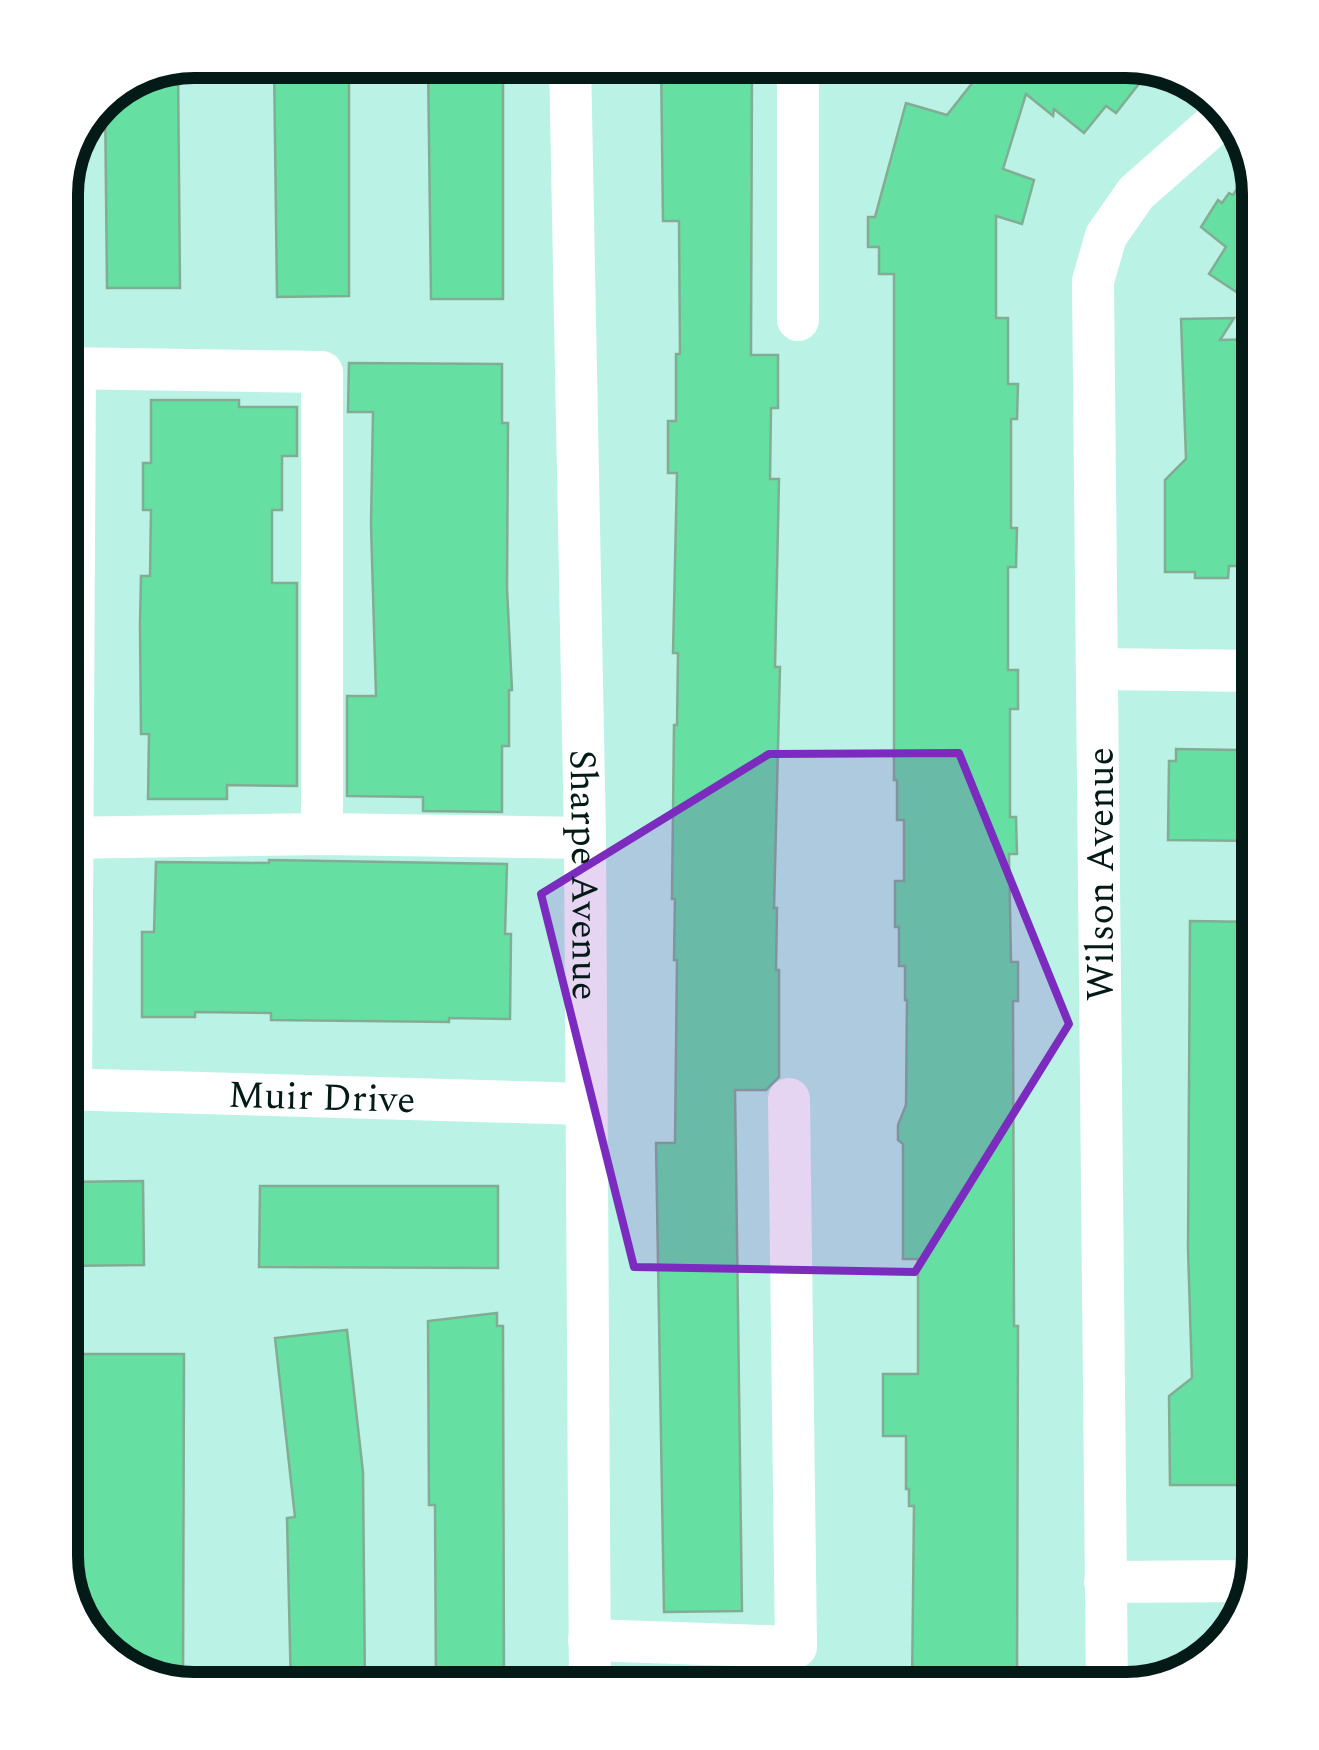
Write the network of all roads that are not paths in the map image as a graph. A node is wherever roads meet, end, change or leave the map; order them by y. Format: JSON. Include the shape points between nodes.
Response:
{"nodes":[{"id":1,"x":570,"y":77,"type":"edge"},
{"id":2,"x":798,"y":78,"type":"edge"},
{"id":3,"x":1216,"y":122,"type":"edge"},
{"id":4,"x":798,"y":320,"type":"dead end"},
{"id":5,"x":78,"y":368,"type":"edge"},
{"id":6,"x":1098,"y":669,"type":"junction"},
{"id":7,"x":1242,"y":670,"type":"edge"},
{"id":8,"x":322,"y":834,"type":"junction"},
{"id":9,"x":78,"y":838,"type":"edge"},
{"id":10,"x":585,"y":838,"type":"junction"},
{"id":11,"x":78,"y":1089,"type":"edge"},
{"id":12,"x":789,"y":1099,"type":"dead end"},
{"id":13,"x":584,"y":1104,"type":"junction"},
{"id":14,"x":1105,"y":1582,"type":"junction"},
{"id":15,"x":1239,"y":1582,"type":"edge"},
{"id":16,"x":589,"y":1640,"type":"junction"},
{"id":17,"x":590,"y":1673,"type":"edge"},
{"id":18,"x":1107,"y":1673,"type":"edge"}],
"edges":[{"from":1,"to":10,"type":"street","name":"Sharpe Avenue"},
{"from":2,"to":4,"type":"street"},
{"from":3,"to":6,"type":"street","name":"Wilson Avenue","via":[[1136,193],[1106,236],[1093,281]]},
{"from":5,"to":8,"type":"street","via":[[322,372]]},
{"from":6,"to":7,"type":"street"},
{"from":6,"to":14,"type":"street","name":"Wilson Avenue"},
{"from":8,"to":9,"type":"street"},
{"from":8,"to":10,"type":"street"},
{"from":10,"to":13,"type":"street","name":"Sharpe Avenue"},
{"from":11,"to":13,"type":"street","name":"Muir Drive"},
{"from":12,"to":16,"type":"street","via":[[796,1647]]},
{"from":13,"to":16,"type":"street","name":"Sharpe Avenue"},
{"from":14,"to":15,"type":"street"},
{"from":14,"to":18,"type":"street","name":"Wilson Avenue"},
{"from":16,"to":17,"type":"street","name":"Sharpe Avenue"}]}
